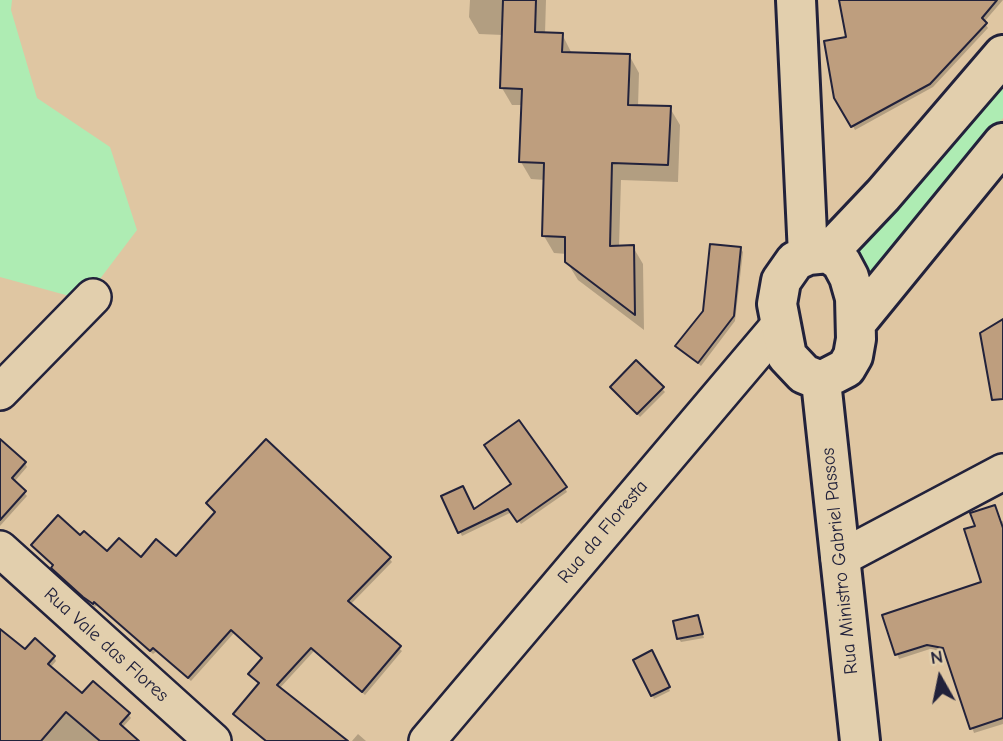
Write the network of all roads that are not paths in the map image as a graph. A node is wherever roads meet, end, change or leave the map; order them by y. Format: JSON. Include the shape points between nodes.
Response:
{"nodes":[{"id":1,"x":796,"y":0,"type":"edge"},
{"id":2,"x":1003,"y":55,"type":"edge"},
{"id":3,"x":1003,"y":143,"type":"edge"},
{"id":4,"x":818,"y":254,"type":"junction"},
{"id":5,"x":93,"y":298,"type":"dead end"},
{"id":6,"x":780,"y":323,"type":"junction"},
{"id":7,"x":856,"y":323,"type":"junction"},
{"id":8,"x":821,"y":381,"type":"junction"},
{"id":9,"x":0,"y":392,"type":"edge"},
{"id":10,"x":1003,"y":472,"type":"edge"},
{"id":11,"x":0,"y":550,"type":"edge"},
{"id":12,"x":839,"y":559,"type":"junction"},
{"id":13,"x":213,"y":741,"type":"edge"},
{"id":14,"x":427,"y":741,"type":"edge"},
{"id":15,"x":860,"y":741,"type":"edge"}],
"edges":[{"from":1,"to":4,"type":"main road"},
{"from":2,"to":4,"type":"main road","via":[[883,195]]},
{"from":3,"to":7,"type":"main road"},
{"from":4,"to":6,"type":"main road","via":[[796,261],[781,281]]},
{"from":4,"to":7,"type":"main road","via":[[841,262],[855,298]]},
{"from":5,"to":9,"type":"street"},
{"from":6,"to":8,"type":"main road","via":[[787,356],[804,374]]},
{"from":6,"to":14,"type":"street","name":"Rua da Floresta"},
{"from":7,"to":8,"type":"main road","via":[[853,356],[846,368]]},
{"from":8,"to":12,"type":"main road","name":"Rua Ministro Gabriel Passos"},
{"from":10,"to":12,"type":"street"},
{"from":11,"to":13,"type":"street","name":"Rua Vale das Flores"},
{"from":12,"to":15,"type":"main road","name":"Rua Ministro Gabriel Passos"}]}
